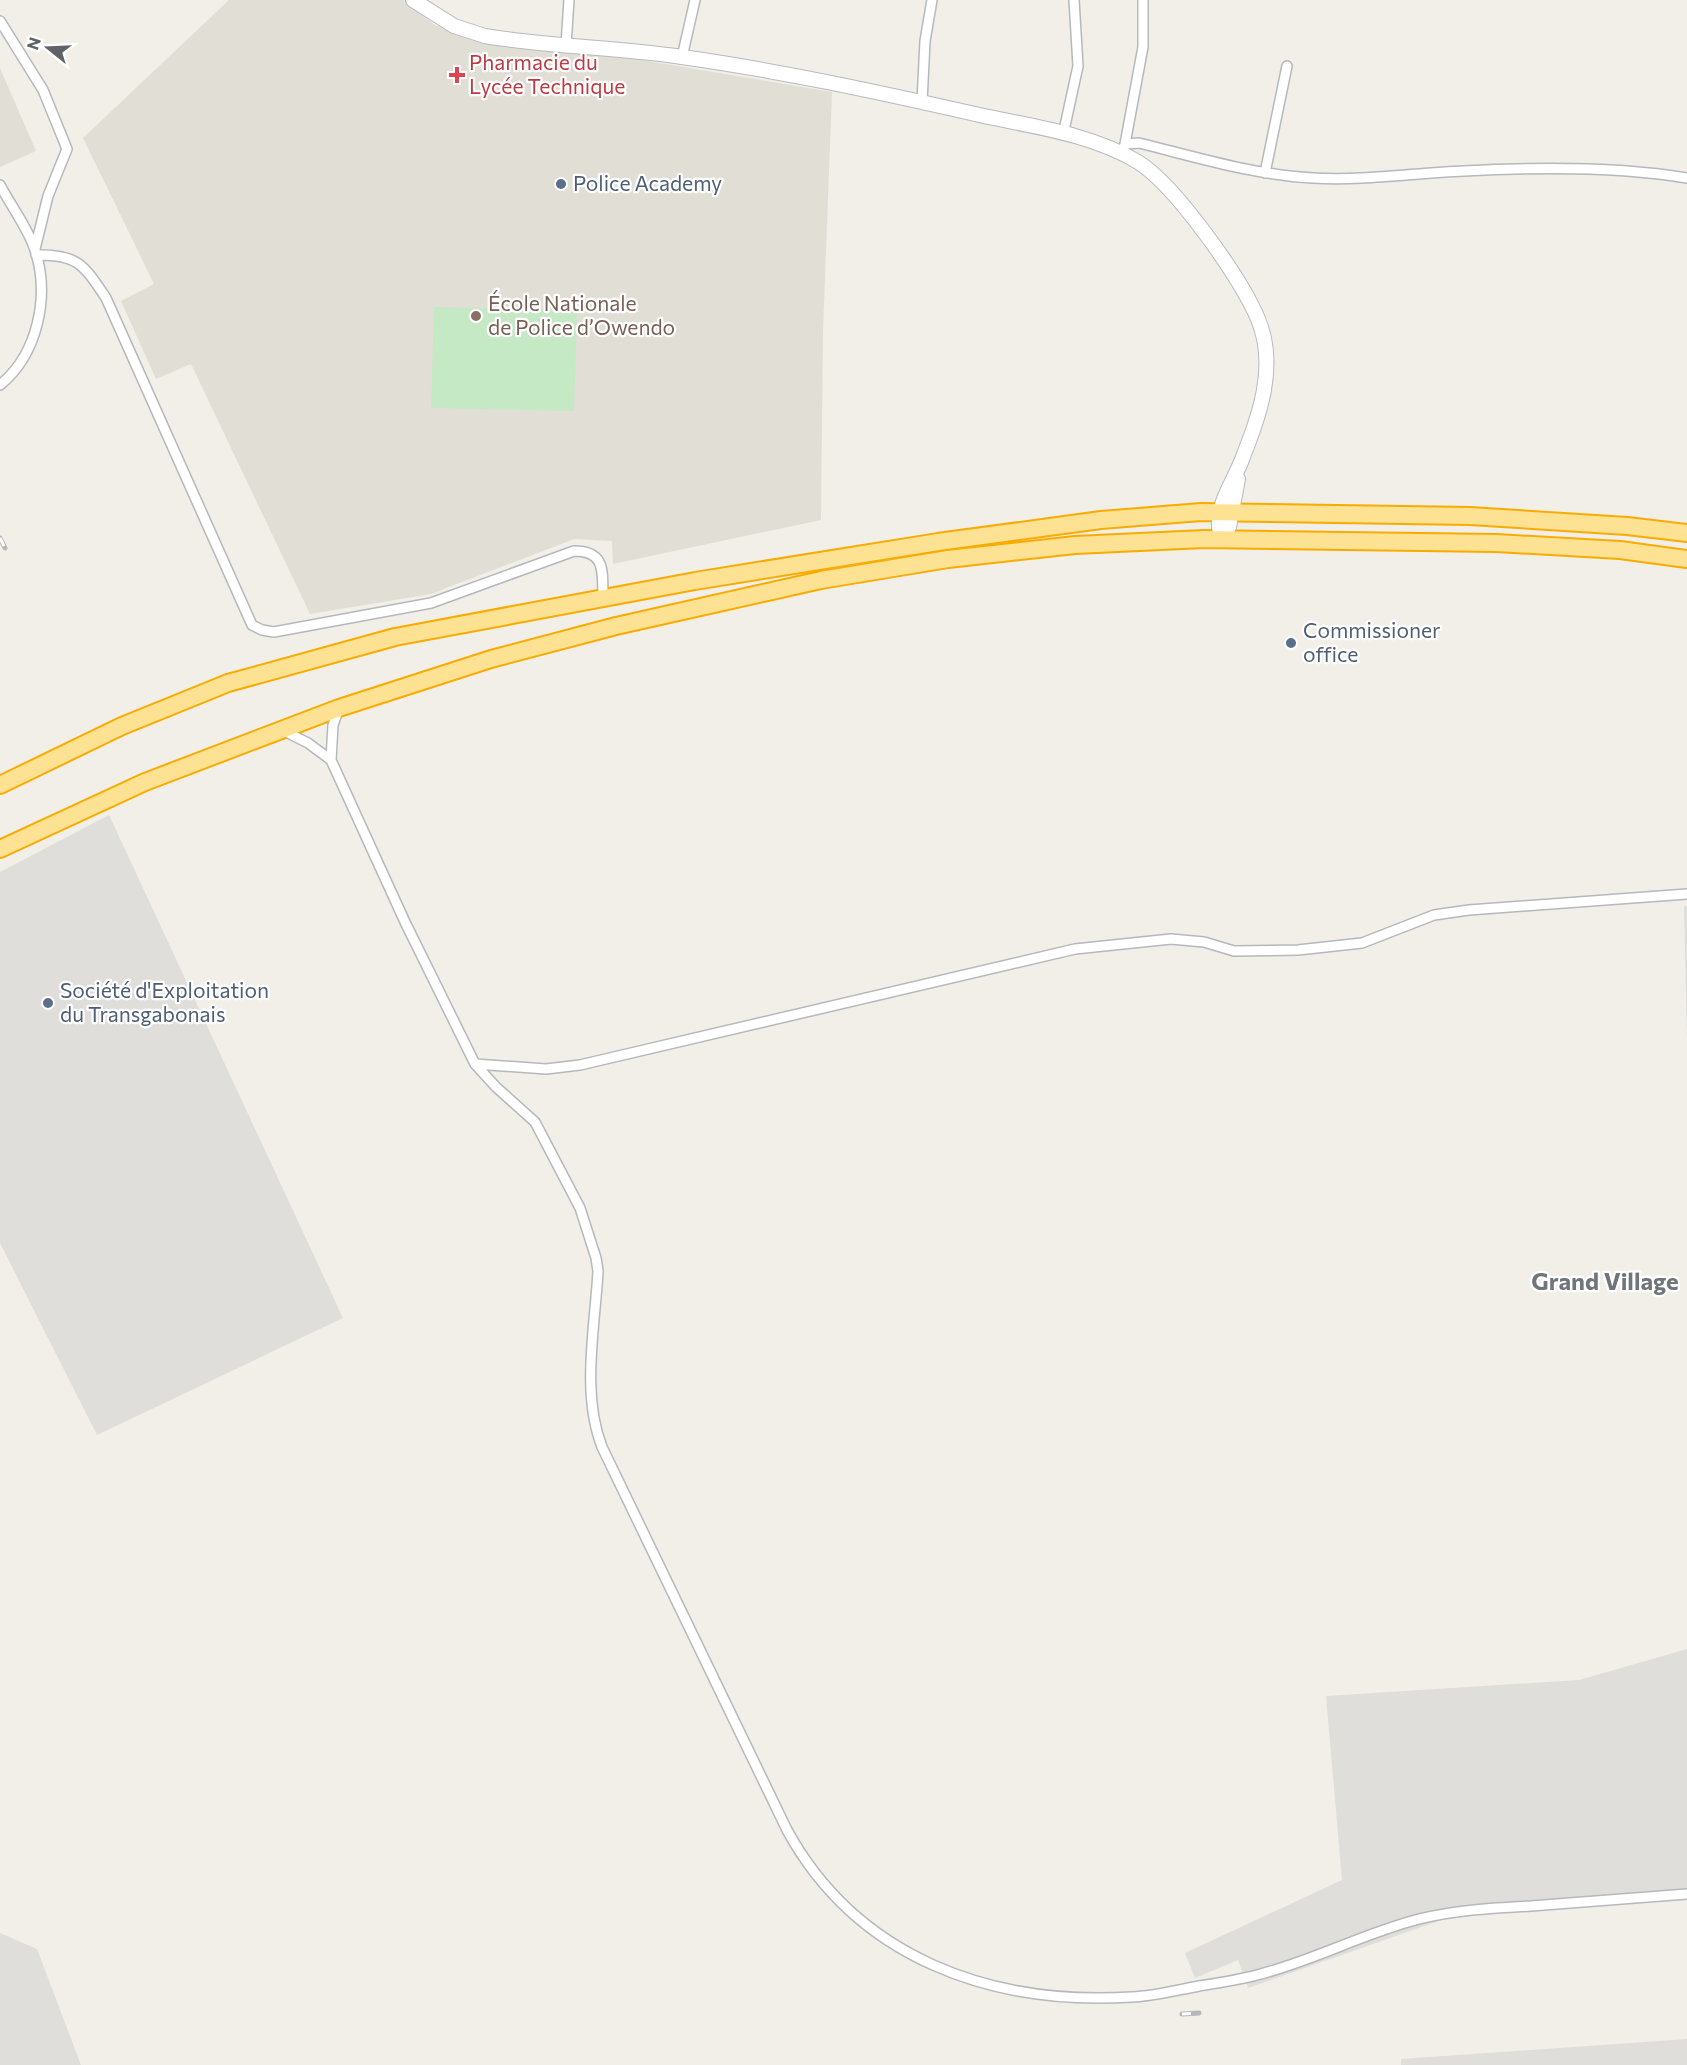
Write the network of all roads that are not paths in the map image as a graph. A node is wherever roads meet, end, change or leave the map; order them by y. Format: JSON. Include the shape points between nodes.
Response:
{"nodes":[{"id":1,"x":413,"y":0,"type":"edge"},
{"id":2,"x":569,"y":0,"type":"edge"},
{"id":3,"x":694,"y":0,"type":"edge"},
{"id":4,"x":932,"y":0,"type":"edge"},
{"id":5,"x":1074,"y":0,"type":"edge"},
{"id":6,"x":1143,"y":0,"type":"edge"},
{"id":7,"x":0,"y":21,"type":"edge"},
{"id":8,"x":566,"y":45,"type":"junction"},
{"id":9,"x":682,"y":57,"type":"junction"},
{"id":10,"x":1287,"y":66,"type":"dead end"},
{"id":11,"x":922,"y":102,"type":"junction"},
{"id":12,"x":1064,"y":135,"type":"junction"},
{"id":13,"x":1124,"y":149,"type":"junction"},
{"id":14,"x":1265,"y":173,"type":"junction"},
{"id":15,"x":1687,"y":178,"type":"edge"},
{"id":16,"x":0,"y":185,"type":"edge"},
{"id":17,"x":35,"y":252,"type":"junction"},
{"id":18,"x":0,"y":385,"type":"edge"},
{"id":19,"x":1226,"y":514,"type":"junction"},
{"id":20,"x":1687,"y":533,"type":"edge"},
{"id":21,"x":1222,"y":539,"type":"junction"},
{"id":22,"x":1687,"y":559,"type":"edge"},
{"id":23,"x":603,"y":598,"type":"junction"},
{"id":24,"x":339,"y":708,"type":"junction"},
{"id":25,"x":280,"y":729,"type":"junction"},
{"id":26,"x":331,"y":760,"type":"junction"},
{"id":27,"x":0,"y":785,"type":"edge"},
{"id":28,"x":0,"y":849,"type":"edge"},
{"id":29,"x":1687,"y":894,"type":"edge"},
{"id":30,"x":475,"y":1064,"type":"junction"},
{"id":31,"x":1687,"y":1894,"type":"edge"}],
"edges":[{"from":1,"to":8,"type":"street","via":[[474,33]]},
{"from":2,"to":8,"type":"street"},
{"from":3,"to":9,"type":"street"},
{"from":4,"to":11,"type":"street","via":[[925,40]]},
{"from":5,"to":12,"type":"street","via":[[1078,66]]},
{"from":6,"to":13,"type":"street","via":[[1143,47]]},
{"from":7,"to":17,"type":"street","via":[[43,90],[67,149],[48,196]]},
{"from":8,"to":9,"type":"street"},
{"from":9,"to":11,"type":"street"},
{"from":10,"to":14,"type":"street"},
{"from":11,"to":12,"type":"street"},
{"from":12,"to":13,"type":"street"},
{"from":13,"to":14,"type":"street","via":[[1139,143]]},
{"from":13,"to":19,"type":"street","via":[[1177,198],[1234,278],[1258,318],[1264,337],[1268,373],[1264,393]]},
{"from":14,"to":15,"type":"street","via":[[1349,179],[1560,169]]},
{"from":16,"to":17,"type":"street"},
{"from":17,"to":18,"type":"street","via":[[40,282],[38,324],[25,354]]},
{"from":17,"to":23,"type":"street","via":[[67,256],[82,266],[106,298],[252,625],[274,632],[431,603],[574,551],[584,551],[598,559]]},
{"from":19,"to":20,"type":"highway","via":[[1470,516]]},
{"from":19,"to":21,"type":"street"},
{"from":19,"to":23,"type":"highway","via":[[1101,520],[1029,529]]},
{"from":21,"to":22,"type":"highway","via":[[1496,543],[1620,550]]},
{"from":21,"to":24,"type":"highway","via":[[1075,545],[948,559],[821,580],[491,659]]},
{"from":23,"to":27,"type":"highway","via":[[470,621],[228,683],[122,726]]},
{"from":24,"to":25,"type":"highway"},
{"from":24,"to":26,"type":"street","via":[[333,725]]},
{"from":25,"to":26,"type":"street"},
{"from":25,"to":28,"type":"highway","via":[[146,782]]},
{"from":26,"to":30,"type":"street"},
{"from":29,"to":30,"type":"street","via":[[1434,915],[1362,943],[1298,950],[1234,951],[1204,942],[1171,939],[1075,949],[580,1065],[546,1069]]},
{"from":30,"to":31,"type":"street","via":[[495,1088],[535,1122],[583,1218],[598,1271],[591,1397],[594,1427],[602,1447],[798,1850],[810,1870],[840,1903],[885,1940],[966,1979],[1049,1996],[1135,1997],[1254,1976],[1418,1919],[1456,1911]]}]}
